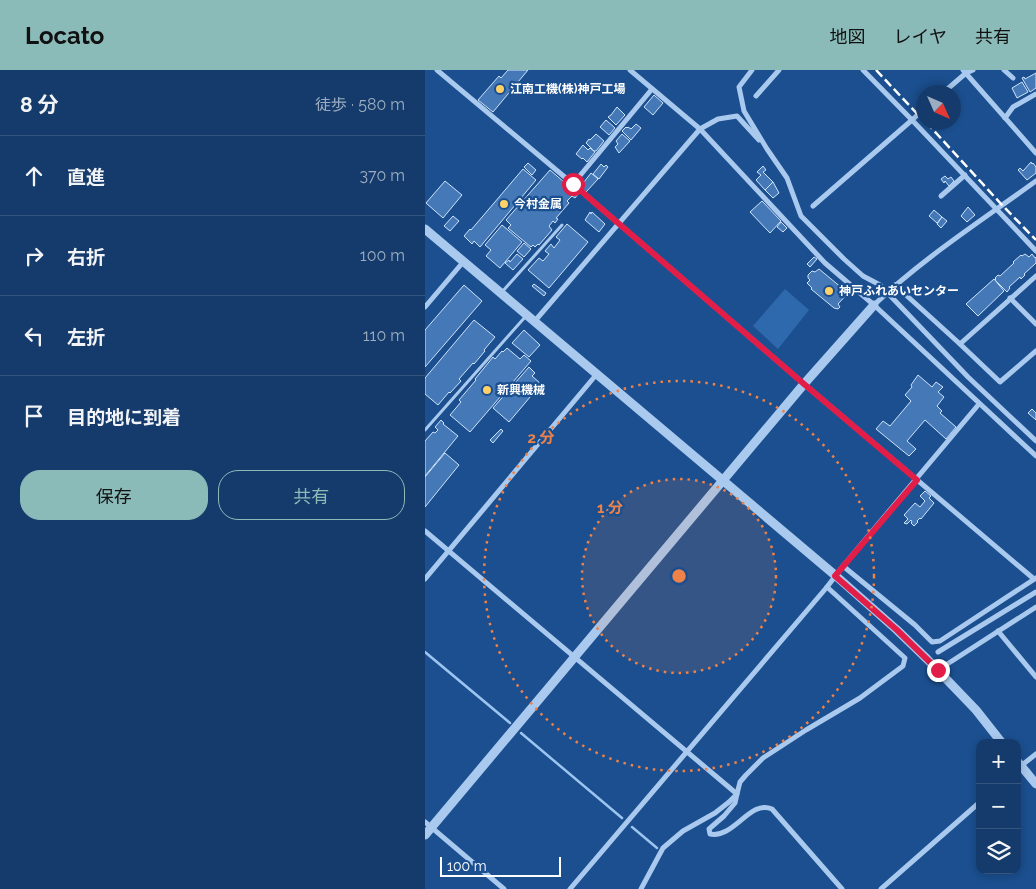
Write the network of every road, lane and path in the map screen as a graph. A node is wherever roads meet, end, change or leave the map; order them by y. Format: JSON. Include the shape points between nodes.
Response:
{"nodes":[{"id":1,"x":437,"y":70,"type":"edge"},
{"id":2,"x":630,"y":70,"type":"edge"},
{"id":3,"x":752,"y":70,"type":"edge"},
{"id":4,"x":779,"y":70,"type":"edge"},
{"id":5,"x":863,"y":70,"type":"edge"},
{"id":6,"x":973,"y":70,"type":"edge"},
{"id":7,"x":1004,"y":70,"type":"edge"},
{"id":8,"x":965,"y":72,"type":"edge"},
{"id":9,"x":1013,"y":78,"type":"dead end"},
{"id":10,"x":951,"y":85,"type":"edge"},
{"id":11,"x":652,"y":89,"type":"junction"},
{"id":12,"x":1036,"y":94,"type":"edge"},
{"id":13,"x":755,"y":96,"type":"dead end"},
{"id":14,"x":916,"y":116,"type":"edge"},
{"id":15,"x":1005,"y":118,"type":"junction"},
{"id":16,"x":912,"y":120,"type":"junction"},
{"id":17,"x":700,"y":129,"type":"junction"},
{"id":18,"x":767,"y":149,"type":"junction"},
{"id":19,"x":1036,"y":153,"type":"edge"},
{"id":20,"x":965,"y":175,"type":"junction"},
{"id":21,"x":1036,"y":181,"type":"edge"},
{"id":22,"x":573,"y":184,"type":"junction"},
{"id":23,"x":941,"y":196,"type":"dead end"},
{"id":24,"x":813,"y":206,"type":"dead end"},
{"id":25,"x":997,"y":209,"type":"junction"},
{"id":26,"x":619,"y":224,"type":"junction"},
{"id":27,"x":561,"y":225,"type":"dead end"},
{"id":28,"x":425,"y":229,"type":"edge"},
{"id":29,"x":1036,"y":251,"type":"edge"},
{"id":30,"x":463,"y":262,"type":"junction"},
{"id":31,"x":1036,"y":276,"type":"edge"},
{"id":32,"x":895,"y":285,"type":"junction"},
{"id":33,"x":887,"y":292,"type":"junction"},
{"id":34,"x":501,"y":294,"type":"junction"},
{"id":35,"x":1011,"y":298,"type":"junction"},
{"id":36,"x":873,"y":305,"type":"junction"},
{"id":37,"x":425,"y":307,"type":"edge"},
{"id":38,"x":526,"y":315,"type":"junction"},
{"id":39,"x":534,"y":322,"type":"junction"},
{"id":40,"x":1036,"y":324,"type":"edge"},
{"id":41,"x":960,"y":344,"type":"junction"},
{"id":42,"x":1036,"y":351,"type":"edge"},
{"id":43,"x":596,"y":375,"type":"junction"},
{"id":44,"x":804,"y":384,"type":"junction"},
{"id":45,"x":979,"y":404,"type":"junction"},
{"id":46,"x":425,"y":430,"type":"edge"},
{"id":47,"x":1036,"y":441,"type":"edge"},
{"id":48,"x":1036,"y":456,"type":"edge"},
{"id":49,"x":917,"y":480,"type":"junction"},
{"id":50,"x":722,"y":481,"type":"junction"},
{"id":51,"x":425,"y":531,"type":"edge"},
{"id":52,"x":449,"y":551,"type":"junction"},
{"id":53,"x":843,"y":566,"type":"junction"},
{"id":54,"x":835,"y":576,"type":"junction"},
{"id":55,"x":1035,"y":578,"type":"edge"},
{"id":56,"x":425,"y":579,"type":"edge"},
{"id":57,"x":827,"y":587,"type":"junction"},
{"id":58,"x":1036,"y":592,"type":"edge"},
{"id":59,"x":1036,"y":607,"type":"edge"},
{"id":60,"x":998,"y":631,"type":"junction"},
{"id":61,"x":938,"y":652,"type":"dead end"},
{"id":62,"x":575,"y":657,"type":"junction"},
{"id":63,"x":938,"y":670,"type":"junction"},
{"id":64,"x":1036,"y":677,"type":"edge"},
{"id":65,"x":999,"y":739,"type":"edge"},
{"id":66,"x":687,"y":752,"type":"junction"},
{"id":67,"x":1036,"y":754,"type":"edge"},
{"id":68,"x":1021,"y":764,"type":"edge"},
{"id":69,"x":1021,"y":767,"type":"edge"},
{"id":70,"x":1036,"y":784,"type":"edge"},
{"id":71,"x":737,"y":794,"type":"junction"},
{"id":72,"x":976,"y":806,"type":"edge"},
{"id":73,"x":427,"y":828,"type":"edge"},
{"id":74,"x":504,"y":889,"type":"edge"},
{"id":75,"x":570,"y":889,"type":"edge"},
{"id":76,"x":641,"y":889,"type":"edge"},
{"id":77,"x":842,"y":889,"type":"edge"},
{"id":78,"x":881,"y":889,"type":"edge"}],
"edges":[{"from":1,"to":22,"type":"street"},
{"from":2,"to":11,"type":"street"},
{"from":3,"to":18,"type":"street","via":[[739,87],[744,111]]},
{"from":4,"to":13,"type":"street"},
{"from":5,"to":16,"type":"street"},
{"from":6,"to":8,"type":"street"},
{"from":7,"to":9,"type":"street"},
{"from":8,"to":10,"type":"street"},
{"from":8,"to":15,"type":"street"},
{"from":11,"to":17,"type":"street"},
{"from":11,"to":22,"type":"street"},
{"from":12,"to":15,"type":"street","via":[[1013,107]]},
{"from":14,"to":16,"type":"street"},
{"from":15,"to":19,"type":"street"},
{"from":16,"to":20,"type":"street"},
{"from":16,"to":24,"type":"street"},
{"from":17,"to":18,"type":"street","via":[[718,119],[737,116]]},
{"from":17,"to":26,"type":"street"},
{"from":17,"to":36,"type":"street","via":[[825,263]]},
{"from":18,"to":33,"type":"street","via":[[787,178],[801,216],[844,260]]},
{"from":20,"to":23,"type":"street"},
{"from":20,"to":25,"type":"street"},
{"from":21,"to":25,"type":"street"},
{"from":22,"to":26,"type":"street"},
{"from":25,"to":29,"type":"street"},
{"from":25,"to":32,"type":"street"},
{"from":26,"to":39,"type":"street"},
{"from":26,"to":44,"type":"street"},
{"from":27,"to":34,"type":"lane"},
{"from":28,"to":30,"type":"street"},
{"from":30,"to":34,"type":"street"},
{"from":30,"to":37,"type":"street"},
{"from":31,"to":35,"type":"street"},
{"from":32,"to":33,"type":"street"},
{"from":32,"to":41,"type":"street"},
{"from":33,"to":36,"type":"street"},
{"from":33,"to":47,"type":"street"},
{"from":34,"to":38,"type":"street"},
{"from":35,"to":40,"type":"street"},
{"from":35,"to":41,"type":"street"},
{"from":36,"to":44,"type":"street"},
{"from":36,"to":45,"type":"street"},
{"from":38,"to":39,"type":"street"},
{"from":38,"to":46,"type":"lane"},
{"from":39,"to":43,"type":"street"},
{"from":41,"to":42,"type":"street","via":[[1000,382]]},
{"from":43,"to":50,"type":"street"},
{"from":43,"to":52,"type":"street"},
{"from":44,"to":49,"type":"street"},
{"from":44,"to":50,"type":"street"},
{"from":45,"to":48,"type":"street"},
{"from":45,"to":49,"type":"street"},
{"from":49,"to":53,"type":"street"},
{"from":49,"to":55,"type":"street"},
{"from":50,"to":54,"type":"street"},
{"from":50,"to":62,"type":"street"},
{"from":51,"to":52,"type":"street"},
{"from":52,"to":56,"type":"street"},
{"from":52,"to":62,"type":"street"},
{"from":53,"to":54,"type":"street"},
{"from":53,"to":55,"type":"street","via":[[932,642],[940,641]]},
{"from":54,"to":57,"type":"street"},
{"from":54,"to":63,"type":"street"},
{"from":57,"to":66,"type":"street"},
{"from":57,"to":71,"type":"street","via":[[905,658],[903,666],[860,698],[763,758],[745,775]]},
{"from":58,"to":61,"type":"street"},
{"from":59,"to":60,"type":"street"},
{"from":60,"to":63,"type":"street"},
{"from":60,"to":64,"type":"street"},
{"from":62,"to":66,"type":"street"},
{"from":62,"to":73,"type":"street"},
{"from":63,"to":65,"type":"street"},
{"from":66,"to":71,"type":"street"},
{"from":66,"to":75,"type":"street"},
{"from":67,"to":68,"type":"street"},
{"from":69,"to":70,"type":"street"},
{"from":71,"to":76,"type":"street","via":[[663,848]]},
{"from":71,"to":77,"type":"street","via":[[735,803],[709,830],[710,834],[717,835],[759,807],[766,806]]},
{"from":72,"to":78,"type":"street"},
{"from":73,"to":74,"type":"street"}]}
